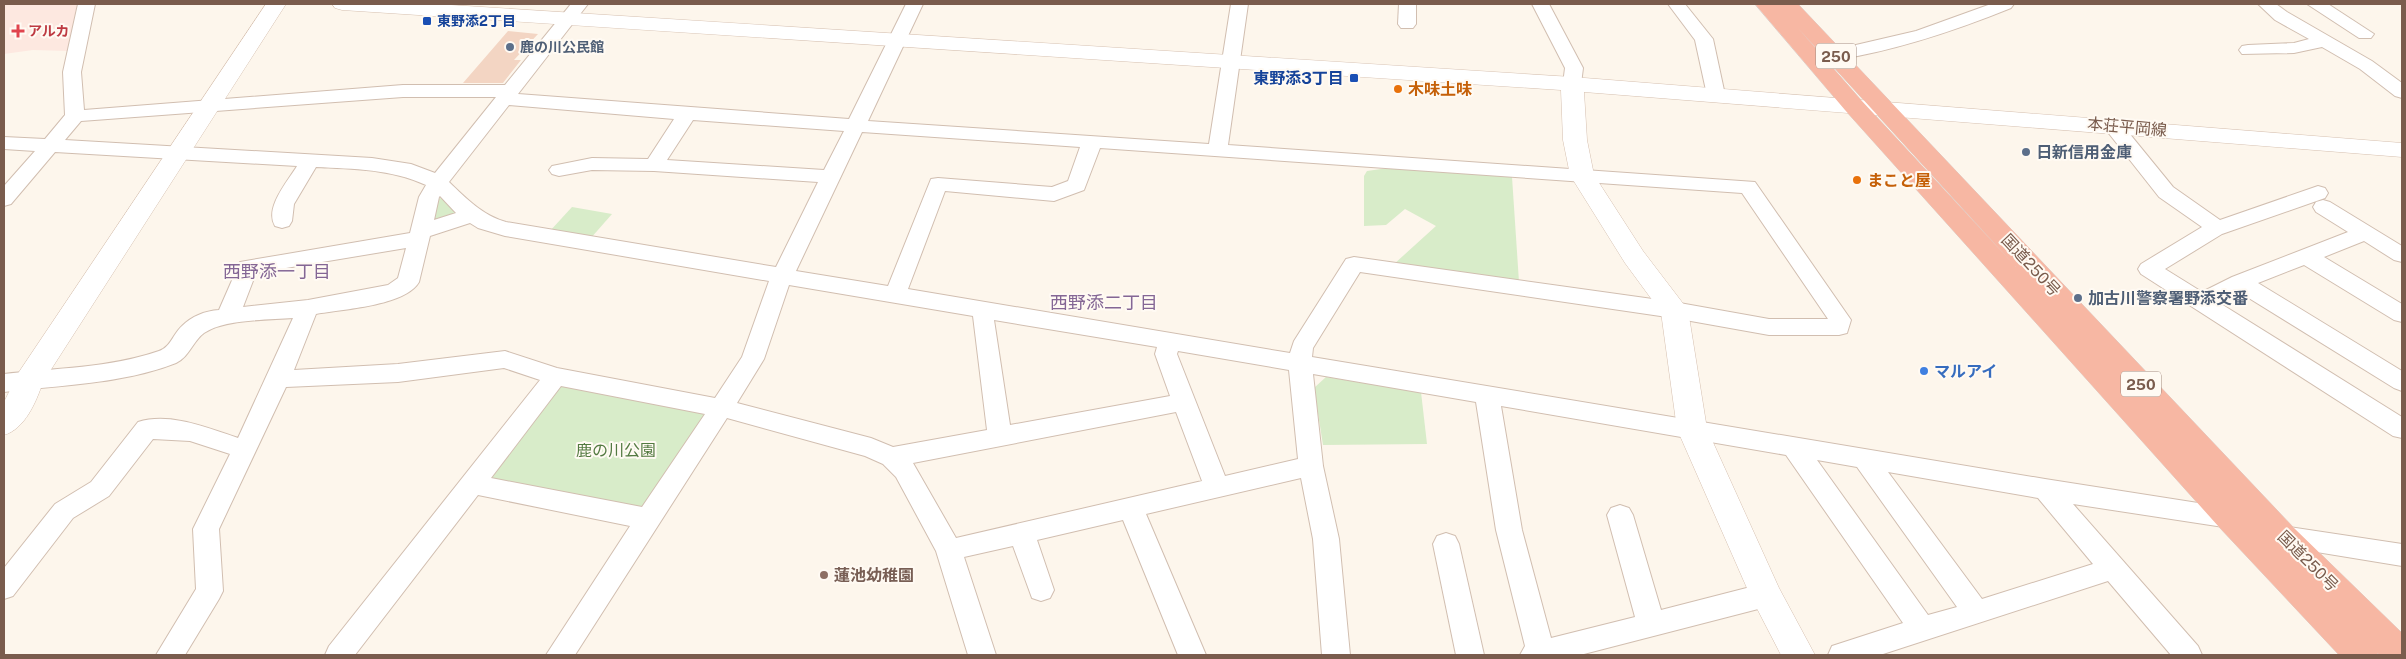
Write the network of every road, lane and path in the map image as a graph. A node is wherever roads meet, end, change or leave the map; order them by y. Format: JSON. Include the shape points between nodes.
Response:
{"nodes":[{"id":1,"x":86,"y":4,"type":"edge"},
{"id":2,"x":276,"y":4,"type":"edge"},
{"id":3,"x":342,"y":4,"type":"edge"},
{"id":4,"x":915,"y":4,"type":"edge"},
{"id":5,"x":1240,"y":4,"type":"edge"},
{"id":6,"x":1407,"y":4,"type":"edge"},
{"id":7,"x":1540,"y":4,"type":"edge"},
{"id":8,"x":1676,"y":4,"type":"edge"},
{"id":9,"x":1765,"y":4,"type":"edge"},
{"id":10,"x":1787,"y":4,"type":"edge"},
{"id":11,"x":2005,"y":4,"type":"edge"},
{"id":12,"x":2266,"y":4,"type":"edge"},
{"id":13,"x":2316,"y":4,"type":"edge"},
{"id":14,"x":574,"y":11,"type":"edge"},
{"id":15,"x":1407,"y":24,"type":"dead end"},
{"id":16,"x":2365,"y":34,"type":"dead end"},
{"id":17,"x":898,"y":41,"type":"junction"},
{"id":18,"x":2324,"y":41,"type":"junction"},
{"id":19,"x":2248,"y":50,"type":"dead end"},
{"id":20,"x":1836,"y":55,"type":"junction"},
{"id":21,"x":1230,"y":62,"type":"junction"},
{"id":22,"x":1572,"y":84,"type":"junction"},
{"id":23,"x":2402,"y":92,"type":"edge"},
{"id":24,"x":508,"y":95,"type":"junction"},
{"id":25,"x":1716,"y":95,"type":"junction"},
{"id":26,"x":1852,"y":104,"type":"junction"},
{"id":27,"x":207,"y":107,"type":"junction"},
{"id":28,"x":1885,"y":107,"type":"junction"},
{"id":29,"x":687,"y":114,"type":"junction"},
{"id":30,"x":75,"y":116,"type":"junction"},
{"id":31,"x":857,"y":126,"type":"junction"},
{"id":32,"x":2113,"y":126,"type":"junction"},
{"id":33,"x":1092,"y":142,"type":"junction"},
{"id":34,"x":4,"y":143,"type":"edge"},
{"id":35,"x":50,"y":145,"type":"junction"},
{"id":36,"x":1218,"y":150,"type":"junction"},
{"id":37,"x":2399,"y":151,"type":"edge"},
{"id":38,"x":178,"y":153,"type":"junction"},
{"id":39,"x":309,"y":162,"type":"junction"},
{"id":40,"x":654,"y":165,"type":"junction"},
{"id":41,"x":559,"y":170,"type":"dead end"},
{"id":42,"x":1582,"y":175,"type":"junction"},
{"id":43,"x":832,"y":177,"type":"junction"},
{"id":44,"x":438,"y":182,"type":"junction"},
{"id":45,"x":4,"y":199,"type":"edge"},
{"id":46,"x":472,"y":215,"type":"junction"},
{"id":47,"x":282,"y":221,"type":"dead end"},
{"id":48,"x":2216,"y":228,"type":"junction"},
{"id":49,"x":2365,"y":233,"type":"junction"},
{"id":50,"x":420,"y":235,"type":"junction"},
{"id":51,"x":2402,"y":255,"type":"edge"},
{"id":52,"x":2307,"y":257,"type":"junction"},
{"id":53,"x":783,"y":276,"type":"junction"},
{"id":54,"x":2240,"y":282,"type":"junction"},
{"id":55,"x":895,"y":295,"type":"junction"},
{"id":56,"x":2202,"y":301,"type":"junction"},
{"id":57,"x":308,"y":308,"type":"junction"},
{"id":58,"x":1674,"y":310,"type":"junction"},
{"id":59,"x":986,"y":311,"type":"junction"},
{"id":60,"x":2402,"y":314,"type":"edge"},
{"id":61,"x":228,"y":316,"type":"junction"},
{"id":62,"x":1170,"y":342,"type":"junction"},
{"id":63,"x":1300,"y":363,"type":"junction"},
{"id":64,"x":556,"y":376,"type":"junction"},
{"id":65,"x":278,"y":378,"type":"junction"},
{"id":66,"x":29,"y":380,"type":"junction"},
{"id":67,"x":2402,"y":382,"type":"edge"},
{"id":68,"x":4,"y":383,"type":"edge"},
{"id":69,"x":1487,"y":394,"type":"junction"},
{"id":70,"x":1184,"y":402,"type":"junction"},
{"id":71,"x":722,"y":408,"type":"junction"},
{"id":72,"x":4,"y":424,"type":"edge"},
{"id":73,"x":1692,"y":429,"type":"junction"},
{"id":74,"x":2402,"y":429,"type":"edge"},
{"id":75,"x":1000,"y":437,"type":"junction"},
{"id":76,"x":1793,"y":446,"type":"junction"},
{"id":77,"x":243,"y":449,"type":"junction"},
{"id":78,"x":892,"y":457,"type":"junction"},
{"id":79,"x":1864,"y":458,"type":"junction"},
{"id":80,"x":1311,"y":466,"type":"junction"},
{"id":81,"x":473,"y":484,"type":"junction"},
{"id":82,"x":1217,"y":488,"type":"junction"},
{"id":83,"x":2045,"y":489,"type":"junction"},
{"id":84,"x":1131,"y":508,"type":"junction"},
{"id":85,"x":1620,"y":515,"type":"dead end"},
{"id":86,"x":2230,"y":518,"type":"junction"},
{"id":87,"x":649,"y":519,"type":"junction"},
{"id":88,"x":1022,"y":533,"type":"junction"},
{"id":89,"x":2283,"y":537,"type":"junction"},
{"id":90,"x":1446,"y":544,"type":"dead end"},
{"id":91,"x":949,"y":550,"type":"junction"},
{"id":92,"x":2402,"y":555,"type":"edge"},
{"id":93,"x":2115,"y":568,"type":"junction"},
{"id":94,"x":4,"y":588,"type":"edge"},
{"id":95,"x":1041,"y":590,"type":"dead end"},
{"id":96,"x":1766,"y":595,"type":"junction"},
{"id":97,"x":1977,"y":613,"type":"junction"},
{"id":98,"x":1651,"y":624,"type":"junction"},
{"id":99,"x":1923,"y":630,"type":"junction"},
{"id":100,"x":170,"y":655,"type":"edge"},
{"id":101,"x":339,"y":655,"type":"edge"},
{"id":102,"x":560,"y":655,"type":"edge"},
{"id":103,"x":982,"y":655,"type":"edge"},
{"id":104,"x":1192,"y":655,"type":"edge"},
{"id":105,"x":1336,"y":655,"type":"edge"},
{"id":106,"x":1470,"y":655,"type":"edge"},
{"id":107,"x":1538,"y":655,"type":"edge"},
{"id":108,"x":1798,"y":655,"type":"edge"},
{"id":109,"x":1842,"y":655,"type":"edge"},
{"id":110,"x":2188,"y":655,"type":"edge"},
{"id":111,"x":2361,"y":655,"type":"edge"},
{"id":112,"x":2402,"y":655,"type":"edge"}],
"edges":[{"from":1,"to":30,"type":"street","via":[[72,72]]},
{"from":2,"to":27,"type":"street"},
{"from":3,"to":14,"type":"street","name":"本荘平岡線"},
{"from":4,"to":17,"type":"street"},
{"from":5,"to":21,"type":"street"},
{"from":6,"to":15,"type":"street"},
{"from":7,"to":22,"type":"street","via":[[1574,68]]},
{"from":8,"to":25,"type":"street","via":[[1704,39]]},
{"from":9,"to":26,"type":"highway","name":"国道250号","number":"250"},
{"from":10,"to":20,"type":"highway","name":"国道250号","number":"250"},
{"from":11,"to":20,"type":"street","via":[[1959,24],[1872,49]]},
{"from":12,"to":18,"type":"street"},
{"from":13,"to":16,"type":"street"},
{"from":14,"to":17,"type":"street","name":"本荘平岡線"},
{"from":14,"to":24,"type":"street"},
{"from":17,"to":21,"type":"street","name":"本荘平岡線"},
{"from":17,"to":31,"type":"street"},
{"from":18,"to":19,"type":"street","via":[[2294,48]]},
{"from":18,"to":23,"type":"street"},
{"from":20,"to":28,"type":"highway","name":"国道250号","number":"250"},
{"from":21,"to":22,"type":"street","name":"本荘平岡線"},
{"from":21,"to":36,"type":"street"},
{"from":22,"to":25,"type":"street","name":"本荘平岡線"},
{"from":22,"to":42,"type":"street","via":[[1575,140]]},
{"from":24,"to":27,"type":"street","via":[[403,90]]},
{"from":24,"to":29,"type":"street"},
{"from":24,"to":44,"type":"street"},
{"from":25,"to":26,"type":"street","name":"本荘平岡線"},
{"from":26,"to":28,"type":"street","name":"本荘平岡線"},
{"from":26,"to":86,"type":"highway","name":"国道250号","number":"250"},
{"from":27,"to":30,"type":"street"},
{"from":27,"to":38,"type":"street"},
{"from":28,"to":32,"type":"street","name":"本荘平岡線"},
{"from":28,"to":89,"type":"highway","name":"国道250号","number":"250"},
{"from":29,"to":31,"type":"street"},
{"from":29,"to":40,"type":"street"},
{"from":30,"to":35,"type":"street"},
{"from":31,"to":33,"type":"street"},
{"from":31,"to":43,"type":"street"},
{"from":32,"to":37,"type":"street","name":"本荘平岡線"},
{"from":32,"to":48,"type":"street","via":[[2166,192]]},
{"from":33,"to":36,"type":"street"},
{"from":33,"to":55,"type":"street","via":[[1077,184],[1054,194],[938,184]]},
{"from":34,"to":35,"type":"street"},
{"from":35,"to":38,"type":"street"},
{"from":35,"to":45,"type":"street"},
{"from":36,"to":42,"type":"street"},
{"from":38,"to":39,"type":"street"},
{"from":38,"to":66,"type":"street"},
{"from":39,"to":44,"type":"street","via":[[372,164],[411,170]]},
{"from":39,"to":47,"type":"street","via":[[284,204]]},
{"from":40,"to":41,"type":"street","via":[[592,164]]},
{"from":40,"to":43,"type":"street"},
{"from":42,"to":58,"type":"street","via":[[1634,257]]},
{"from":42,"to":58,"type":"street","via":[[1748,187],[1840,320],[1839,327],[1769,327]]},
{"from":43,"to":53,"type":"street"},
{"from":44,"to":46,"type":"street"},
{"from":44,"to":50,"type":"street","via":[[429,197]]},
{"from":46,"to":50,"type":"street"},
{"from":46,"to":53,"type":"street","via":[[505,229]]},
{"from":48,"to":49,"type":"street","via":[[2321,200]]},
{"from":48,"to":56,"type":"street","via":[[2149,269]]},
{"from":49,"to":51,"type":"street"},
{"from":49,"to":52,"type":"street"},
{"from":50,"to":57,"type":"street","via":[[408,282],[394,292]]},
{"from":50,"to":61,"type":"street","via":[[248,267]]},
{"from":52,"to":54,"type":"street"},
{"from":52,"to":60,"type":"street"},
{"from":53,"to":55,"type":"street"},
{"from":53,"to":71,"type":"street","via":[[753,359]]},
{"from":54,"to":56,"type":"street"},
{"from":54,"to":67,"type":"street"},
{"from":55,"to":59,"type":"street"},
{"from":56,"to":74,"type":"street"},
{"from":57,"to":61,"type":"street"},
{"from":57,"to":65,"type":"street"},
{"from":58,"to":63,"type":"street","via":[[1354,264],[1302,348]]},
{"from":58,"to":73,"type":"street"},
{"from":59,"to":62,"type":"street"},
{"from":59,"to":75,"type":"street","via":[[983,321]]},
{"from":61,"to":66,"type":"street","via":[[208,319],[189,332],[178,349],[134,367]]},
{"from":62,"to":63,"type":"street"},
{"from":62,"to":70,"type":"street","via":[[1166,354]]},
{"from":63,"to":69,"type":"street"},
{"from":63,"to":80,"type":"street"},
{"from":64,"to":65,"type":"street","via":[[505,358],[398,373]]},
{"from":64,"to":71,"type":"street"},
{"from":64,"to":81,"type":"street"},
{"from":65,"to":77,"type":"street"},
{"from":66,"to":68,"type":"street"},
{"from":66,"to":72,"type":"street","via":[[23,398]]},
{"from":69,"to":73,"type":"street"},
{"from":69,"to":107,"type":"street","via":[[1509,530]]},
{"from":70,"to":75,"type":"street"},
{"from":70,"to":82,"type":"street"},
{"from":71,"to":78,"type":"street","via":[[871,448]]},
{"from":71,"to":87,"type":"street"},
{"from":73,"to":76,"type":"street"},
{"from":73,"to":96,"type":"street"},
{"from":75,"to":78,"type":"street"},
{"from":76,"to":79,"type":"street"},
{"from":76,"to":99,"type":"street"},
{"from":77,"to":94,"type":"street","via":[[190,432],[147,429],[100,489],[64,511]]},
{"from":77,"to":100,"type":"street","via":[[206,529],[210,590]]},
{"from":78,"to":91,"type":"street","via":[[906,470]]},
{"from":79,"to":83,"type":"street"},
{"from":79,"to":97,"type":"street"},
{"from":80,"to":82,"type":"street"},
{"from":80,"to":105,"type":"street","via":[[1326,539]]},
{"from":81,"to":87,"type":"street"},
{"from":81,"to":101,"type":"street"},
{"from":82,"to":84,"type":"street"},
{"from":83,"to":86,"type":"street"},
{"from":83,"to":93,"type":"street"},
{"from":84,"to":88,"type":"street"},
{"from":84,"to":104,"type":"street"},
{"from":85,"to":98,"type":"street"},
{"from":86,"to":89,"type":"street"},
{"from":86,"to":111,"type":"highway","name":"国道250号","number":"250"},
{"from":87,"to":102,"type":"street"},
{"from":88,"to":91,"type":"street"},
{"from":88,"to":95,"type":"street"},
{"from":89,"to":92,"type":"street"},
{"from":89,"to":112,"type":"highway","name":"国道250号","number":"250"},
{"from":90,"to":106,"type":"street"},
{"from":91,"to":103,"type":"street"},
{"from":93,"to":97,"type":"street"},
{"from":93,"to":110,"type":"street"},
{"from":96,"to":98,"type":"street"},
{"from":96,"to":108,"type":"street"},
{"from":97,"to":99,"type":"street"},
{"from":98,"to":107,"type":"street"},
{"from":99,"to":109,"type":"street"}]}
